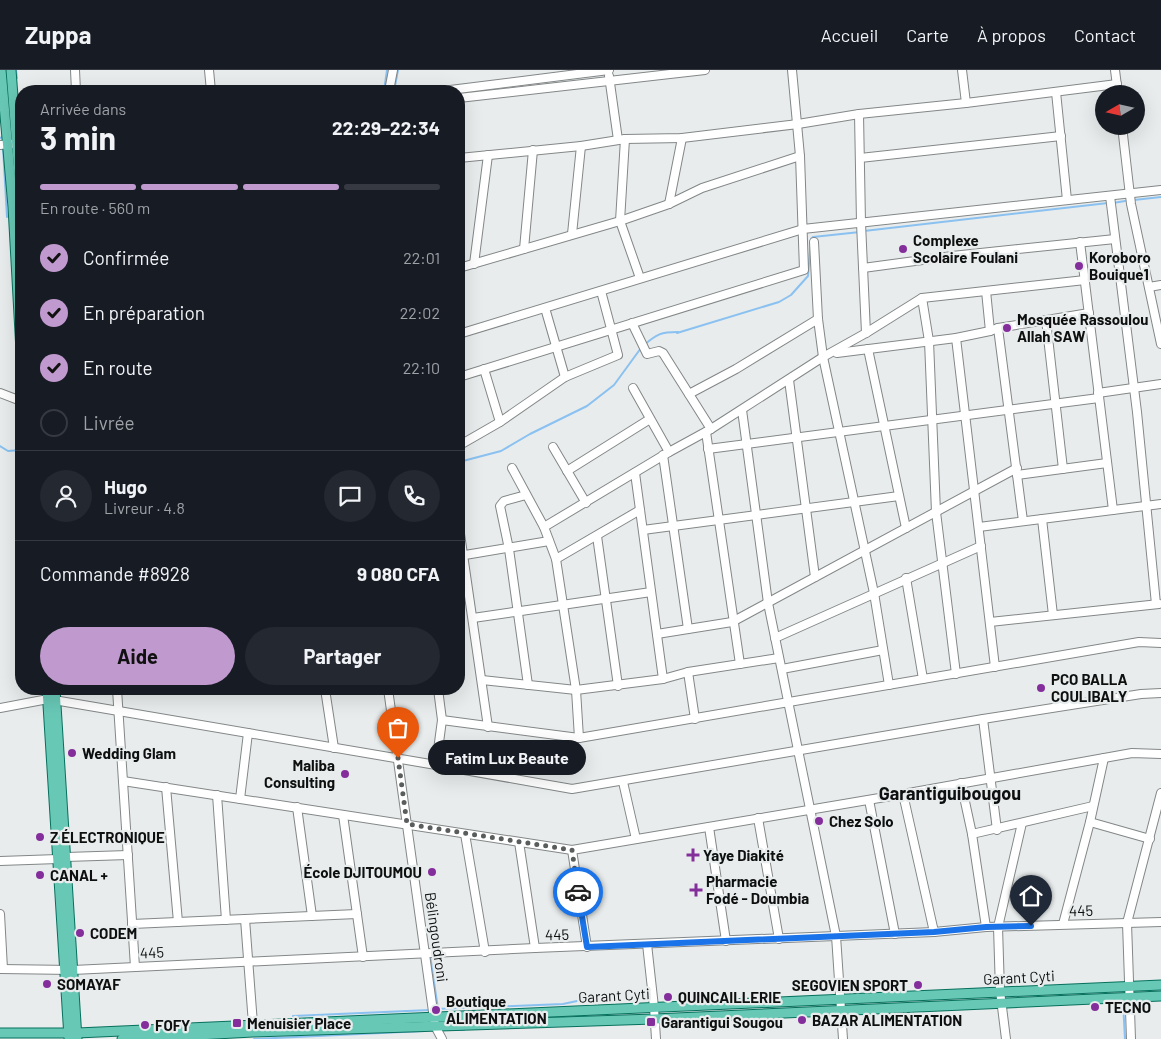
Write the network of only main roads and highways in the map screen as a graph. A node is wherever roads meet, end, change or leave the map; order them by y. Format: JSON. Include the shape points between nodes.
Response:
{"nodes":[{"id":1,"x":2,"y":70,"type":"edge"},
{"id":2,"x":11,"y":70,"type":"edge"},
{"id":3,"x":11,"y":144,"type":"edge"},
{"id":4,"x":15,"y":167,"type":"edge"},
{"id":5,"x":15,"y":243,"type":"edge"},
{"id":6,"x":50,"y":695,"type":"edge"},
{"id":7,"x":53,"y":695,"type":"edge"},
{"id":8,"x":52,"y":700,"type":"junction"},
{"id":9,"x":1161,"y":984,"type":"edge"},
{"id":10,"x":1161,"y":996,"type":"edge"},
{"id":11,"x":435,"y":1022,"type":"junction"},
{"id":12,"x":253,"y":1032,"type":"edge"},
{"id":13,"x":0,"y":1033,"type":"edge"},
{"id":14,"x":73,"y":1036,"type":"edge"},
{"id":15,"x":122,"y":1039,"type":"edge"}],
"edges":[{"from":1,"to":3,"type":"main road"},
{"from":2,"to":3,"type":"main road"},
{"from":3,"to":4,"type":"main road"},
{"from":3,"to":5,"type":"main road"},
{"from":6,"to":8,"type":"main road"},
{"from":7,"to":8,"type":"main road"},
{"from":8,"to":14,"type":"main road"},
{"from":9,"to":11,"type":"main road","name":"Garant Cyti","via":[[654,1007]]},
{"from":10,"to":11,"type":"main road","name":"Garant Cyti","via":[[654,1018]]},
{"from":11,"to":12,"type":"main road","name":"Garant Cyti"},
{"from":12,"to":14,"type":"main road","name":"Garant Cyti"},
{"from":12,"to":15,"type":"main road","name":"Garant Cyti"},
{"from":13,"to":14,"type":"main road","name":"Garant Cyti"}]}
